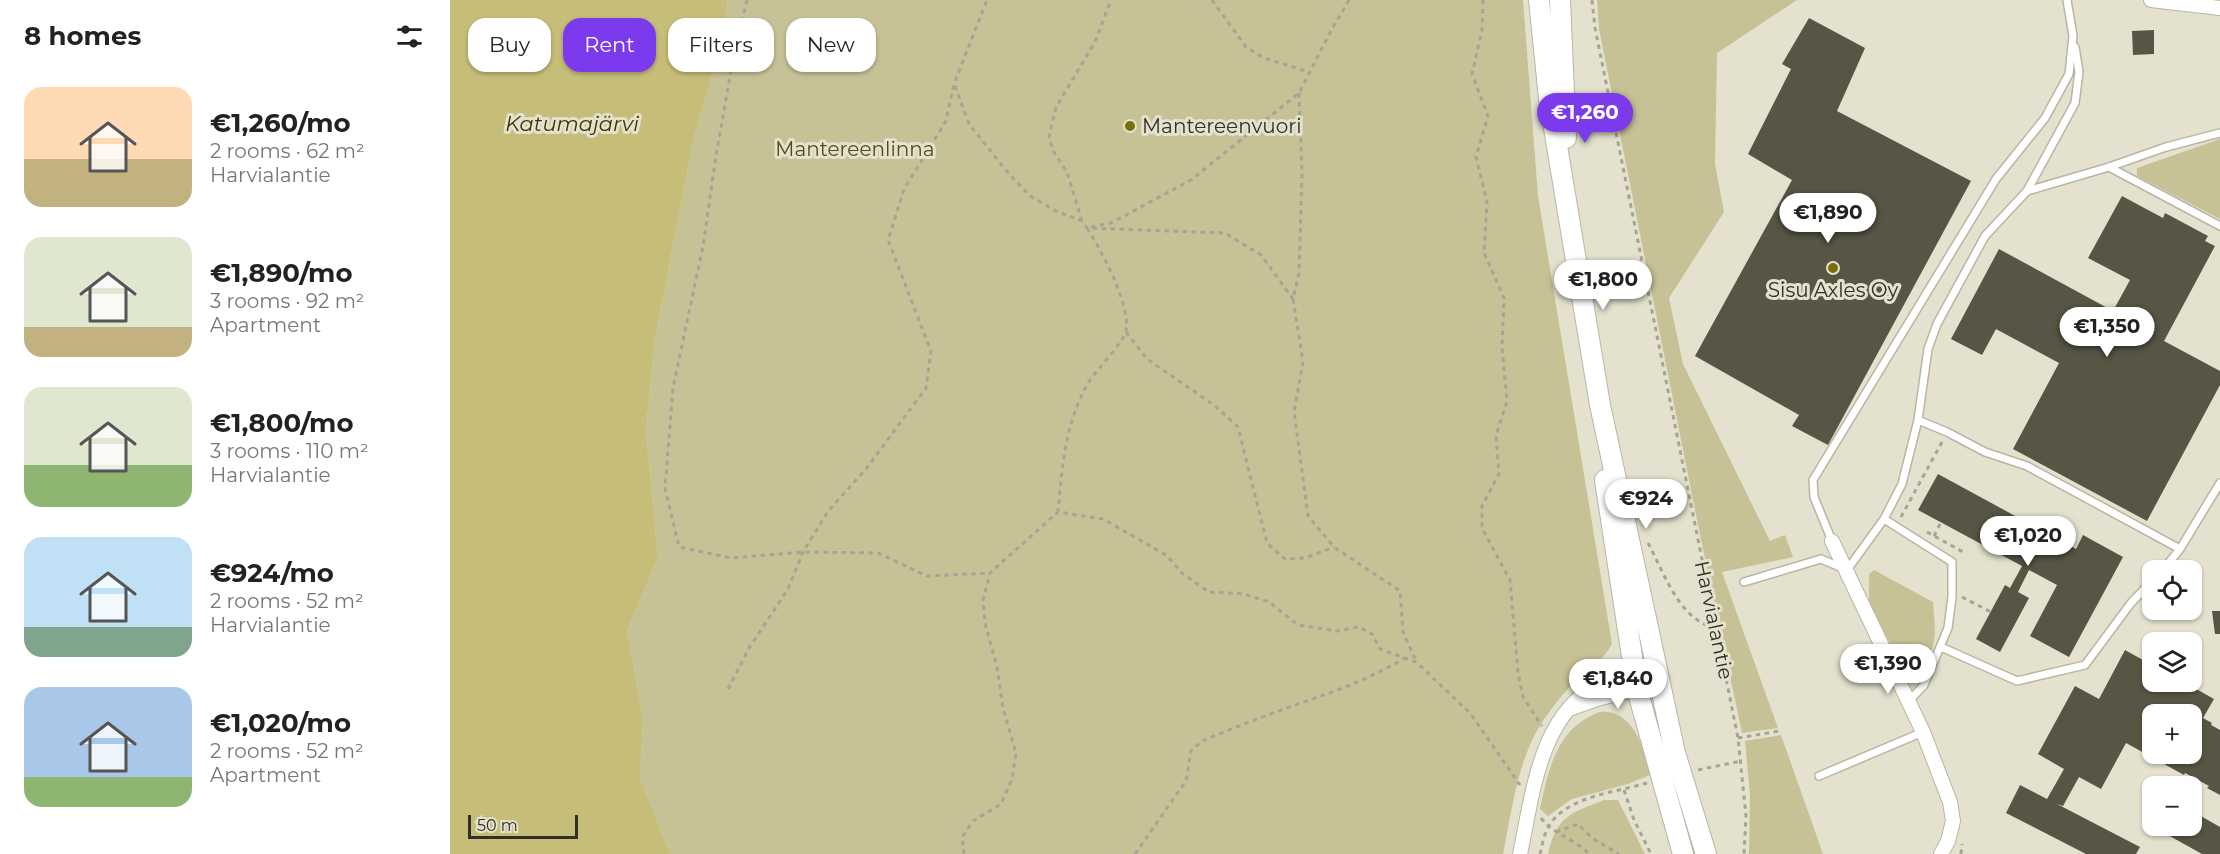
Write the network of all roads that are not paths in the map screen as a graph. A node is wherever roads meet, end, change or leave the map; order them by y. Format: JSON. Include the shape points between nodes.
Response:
{"nodes":[{"id":1,"x":1539,"y":0,"type":"edge"},
{"id":2,"x":1560,"y":0,"type":"edge"},
{"id":3,"x":2067,"y":0,"type":"edge"},
{"id":4,"x":2151,"y":0,"type":"edge"},
{"id":5,"x":2220,"y":8,"type":"edge"},
{"id":6,"x":2073,"y":36,"type":"junction"},
{"id":7,"x":2220,"y":133,"type":"edge"},
{"id":8,"x":2109,"y":167,"type":"junction"},
{"id":9,"x":2027,"y":191,"type":"junction"},
{"id":10,"x":1570,"y":222,"type":"junction"},
{"id":11,"x":2220,"y":226,"type":"edge"},
{"id":12,"x":1600,"y":405,"type":"junction"},
{"id":13,"x":1918,"y":420,"type":"junction"},
{"id":14,"x":2220,"y":483,"type":"edge"},
{"id":15,"x":1884,"y":519,"type":"junction"},
{"id":16,"x":1832,"y":541,"type":"joint"},
{"id":17,"x":2180,"y":549,"type":"junction"},
{"id":18,"x":2171,"y":560,"type":"edge"},
{"id":19,"x":1847,"y":570,"type":"junction"},
{"id":20,"x":1744,"y":582,"type":"dead end"},
{"id":21,"x":2142,"y":591,"type":"edge"},
{"id":22,"x":1941,"y":647,"type":"junction"},
{"id":23,"x":1657,"y":663,"type":"junction"},
{"id":24,"x":1636,"y":680,"type":"junction"},
{"id":25,"x":1660,"y":683,"type":"junction"},
{"id":26,"x":1908,"y":702,"type":"junction"},
{"id":27,"x":1923,"y":732,"type":"junction"},
{"id":28,"x":1819,"y":776,"type":"dead end"},
{"id":29,"x":1520,"y":854,"type":"edge"},
{"id":30,"x":1683,"y":854,"type":"edge"},
{"id":31,"x":1706,"y":854,"type":"edge"},
{"id":32,"x":1941,"y":854,"type":"edge"}],
"edges":[{"from":1,"to":10,"type":"main road","via":[[1549,98]]},
{"from":2,"to":10,"type":"main road"},
{"from":3,"to":6,"type":"lane"},
{"from":4,"to":5,"type":"street"},
{"from":6,"to":9,"type":"lane","via":[[2079,72],[2075,103]]},
{"from":6,"to":16,"type":"lane","via":[[2069,74],[2045,118],[1996,179],[1813,480],[1814,497]]},
{"from":7,"to":8,"type":"lane"},
{"from":8,"to":9,"type":"lane"},
{"from":8,"to":11,"type":"lane"},
{"from":9,"to":13,"type":"lane","via":[[1985,236],[1937,324],[1928,349]]},
{"from":10,"to":12,"type":"main road"},
{"from":12,"to":23,"type":"main road"},
{"from":12,"to":24,"type":"main road","via":[[1606,495]]},
{"from":13,"to":15,"type":"lane","via":[[1902,484]]},
{"from":13,"to":17,"type":"lane","via":[[1985,452],[2027,466]]},
{"from":14,"to":17,"type":"lane"},
{"from":15,"to":19,"type":"lane"},
{"from":15,"to":22,"type":"lane","via":[[1952,562],[1948,628]]},
{"from":16,"to":19,"type":"street"},
{"from":17,"to":18,"type":"lane"},
{"from":19,"to":20,"type":"lane","via":[[1821,559]]},
{"from":19,"to":26,"type":"street"},
{"from":21,"to":22,"type":"lane","via":[[2085,665],[2017,681]]},
{"from":22,"to":26,"type":"lane","via":[[1924,685]]},
{"from":23,"to":24,"type":"street"},
{"from":23,"to":25,"type":"main road"},
{"from":24,"to":25,"type":"street"},
{"from":24,"to":29,"type":"street","via":[[1601,682],[1581,695],[1553,729],[1541,759]]},
{"from":24,"to":30,"type":"main road"},
{"from":25,"to":31,"type":"main road","via":[[1675,753]]},
{"from":26,"to":27,"type":"street"},
{"from":27,"to":28,"type":"lane"},
{"from":27,"to":32,"type":"street","via":[[1950,802],[1953,821]]}]}
